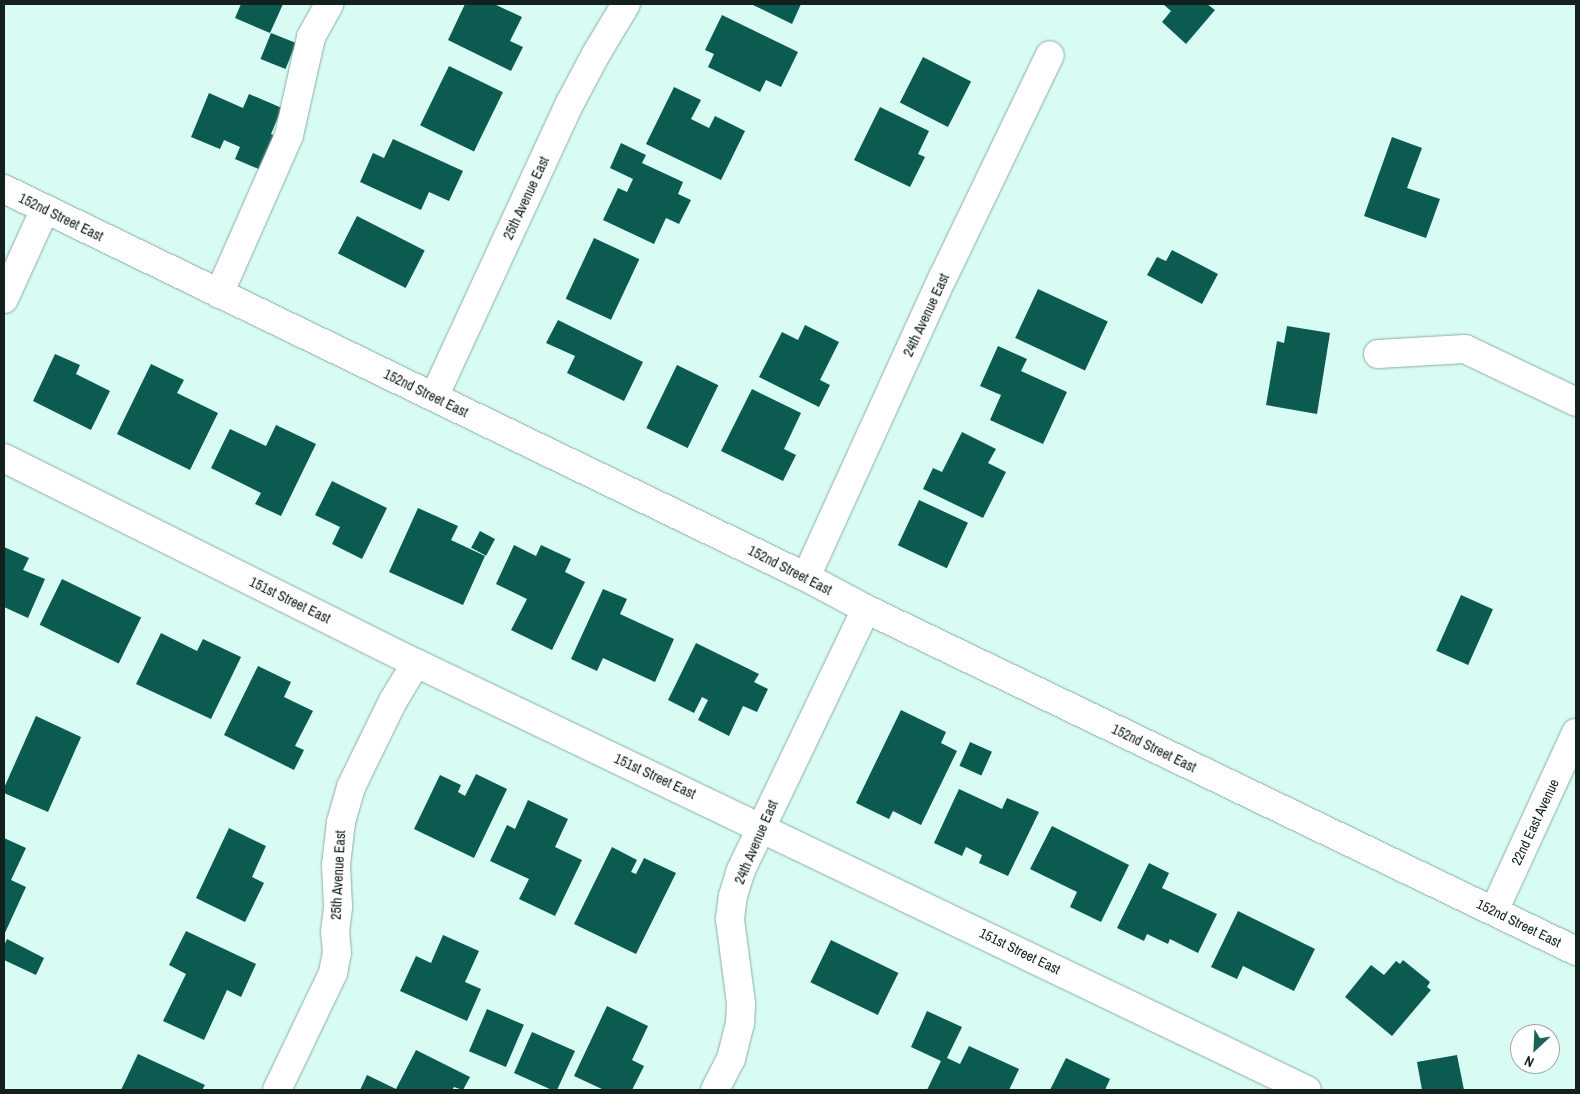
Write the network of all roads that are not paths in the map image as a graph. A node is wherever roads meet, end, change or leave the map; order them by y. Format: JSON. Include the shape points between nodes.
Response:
{"nodes":[{"id":1,"x":329,"y":4,"type":"edge"},
{"id":2,"x":626,"y":4,"type":"edge"},
{"id":3,"x":1050,"y":55,"type":"dead end"},
{"id":4,"x":4,"y":189,"type":"edge"},
{"id":5,"x":46,"y":209,"type":"junction"},
{"id":6,"x":219,"y":294,"type":"junction"},
{"id":7,"x":4,"y":299,"type":"edge"},
{"id":8,"x":1378,"y":354,"type":"dead end"},
{"id":9,"x":434,"y":397,"type":"junction"},
{"id":10,"x":1576,"y":402,"type":"edge"},
{"id":11,"x":4,"y":458,"type":"edge"},
{"id":12,"x":806,"y":577,"type":"junction"},
{"id":13,"x":866,"y":609,"type":"junction"},
{"id":14,"x":416,"y":663,"type":"junction"},
{"id":15,"x":1576,"y":733,"type":"edge"},
{"id":16,"x":761,"y":826,"type":"junction"},
{"id":17,"x":1494,"y":911,"type":"junction"},
{"id":18,"x":1576,"y":951,"type":"edge"},
{"id":19,"x":277,"y":1090,"type":"edge"},
{"id":20,"x":715,"y":1090,"type":"edge"},
{"id":21,"x":1307,"y":1090,"type":"edge"}],
"edges":[{"from":1,"to":6,"type":"street","via":[[311,37],[289,135]]},
{"from":2,"to":9,"type":"street","name":"25th Avenue East","via":[[570,103]]},
{"from":3,"to":12,"type":"street","name":"24th Avenue East","via":[[943,277]]},
{"from":4,"to":5,"type":"street","name":"152nd Street East"},
{"from":5,"to":6,"type":"street","name":"152nd Street East"},
{"from":5,"to":7,"type":"street"},
{"from":6,"to":9,"type":"street","name":"152nd Street East"},
{"from":8,"to":10,"type":"street","via":[[1466,349]]},
{"from":9,"to":12,"type":"street","name":"152nd Street East"},
{"from":11,"to":14,"type":"street","name":"151st Street East"},
{"from":12,"to":13,"type":"street","name":"152nd Street East"},
{"from":13,"to":16,"type":"street","name":"24th Avenue East"},
{"from":13,"to":17,"type":"street","name":"152nd Street East"},
{"from":14,"to":16,"type":"street","name":"151st Street East"},
{"from":14,"to":19,"type":"street","name":"25th Avenue East","via":[[393,701],[351,787],[341,822],[336,865],[338,906],[335,932],[338,953],[333,973]]},
{"from":15,"to":17,"type":"street","name":"22nd East Avenue"},
{"from":16,"to":20,"type":"street","name":"24th Avenue East","via":[[733,896],[730,919],[741,1004],[740,1024],[731,1059]]},
{"from":16,"to":21,"type":"street","name":"151st Street East"},
{"from":17,"to":18,"type":"street","name":"152nd Street East"}]}
